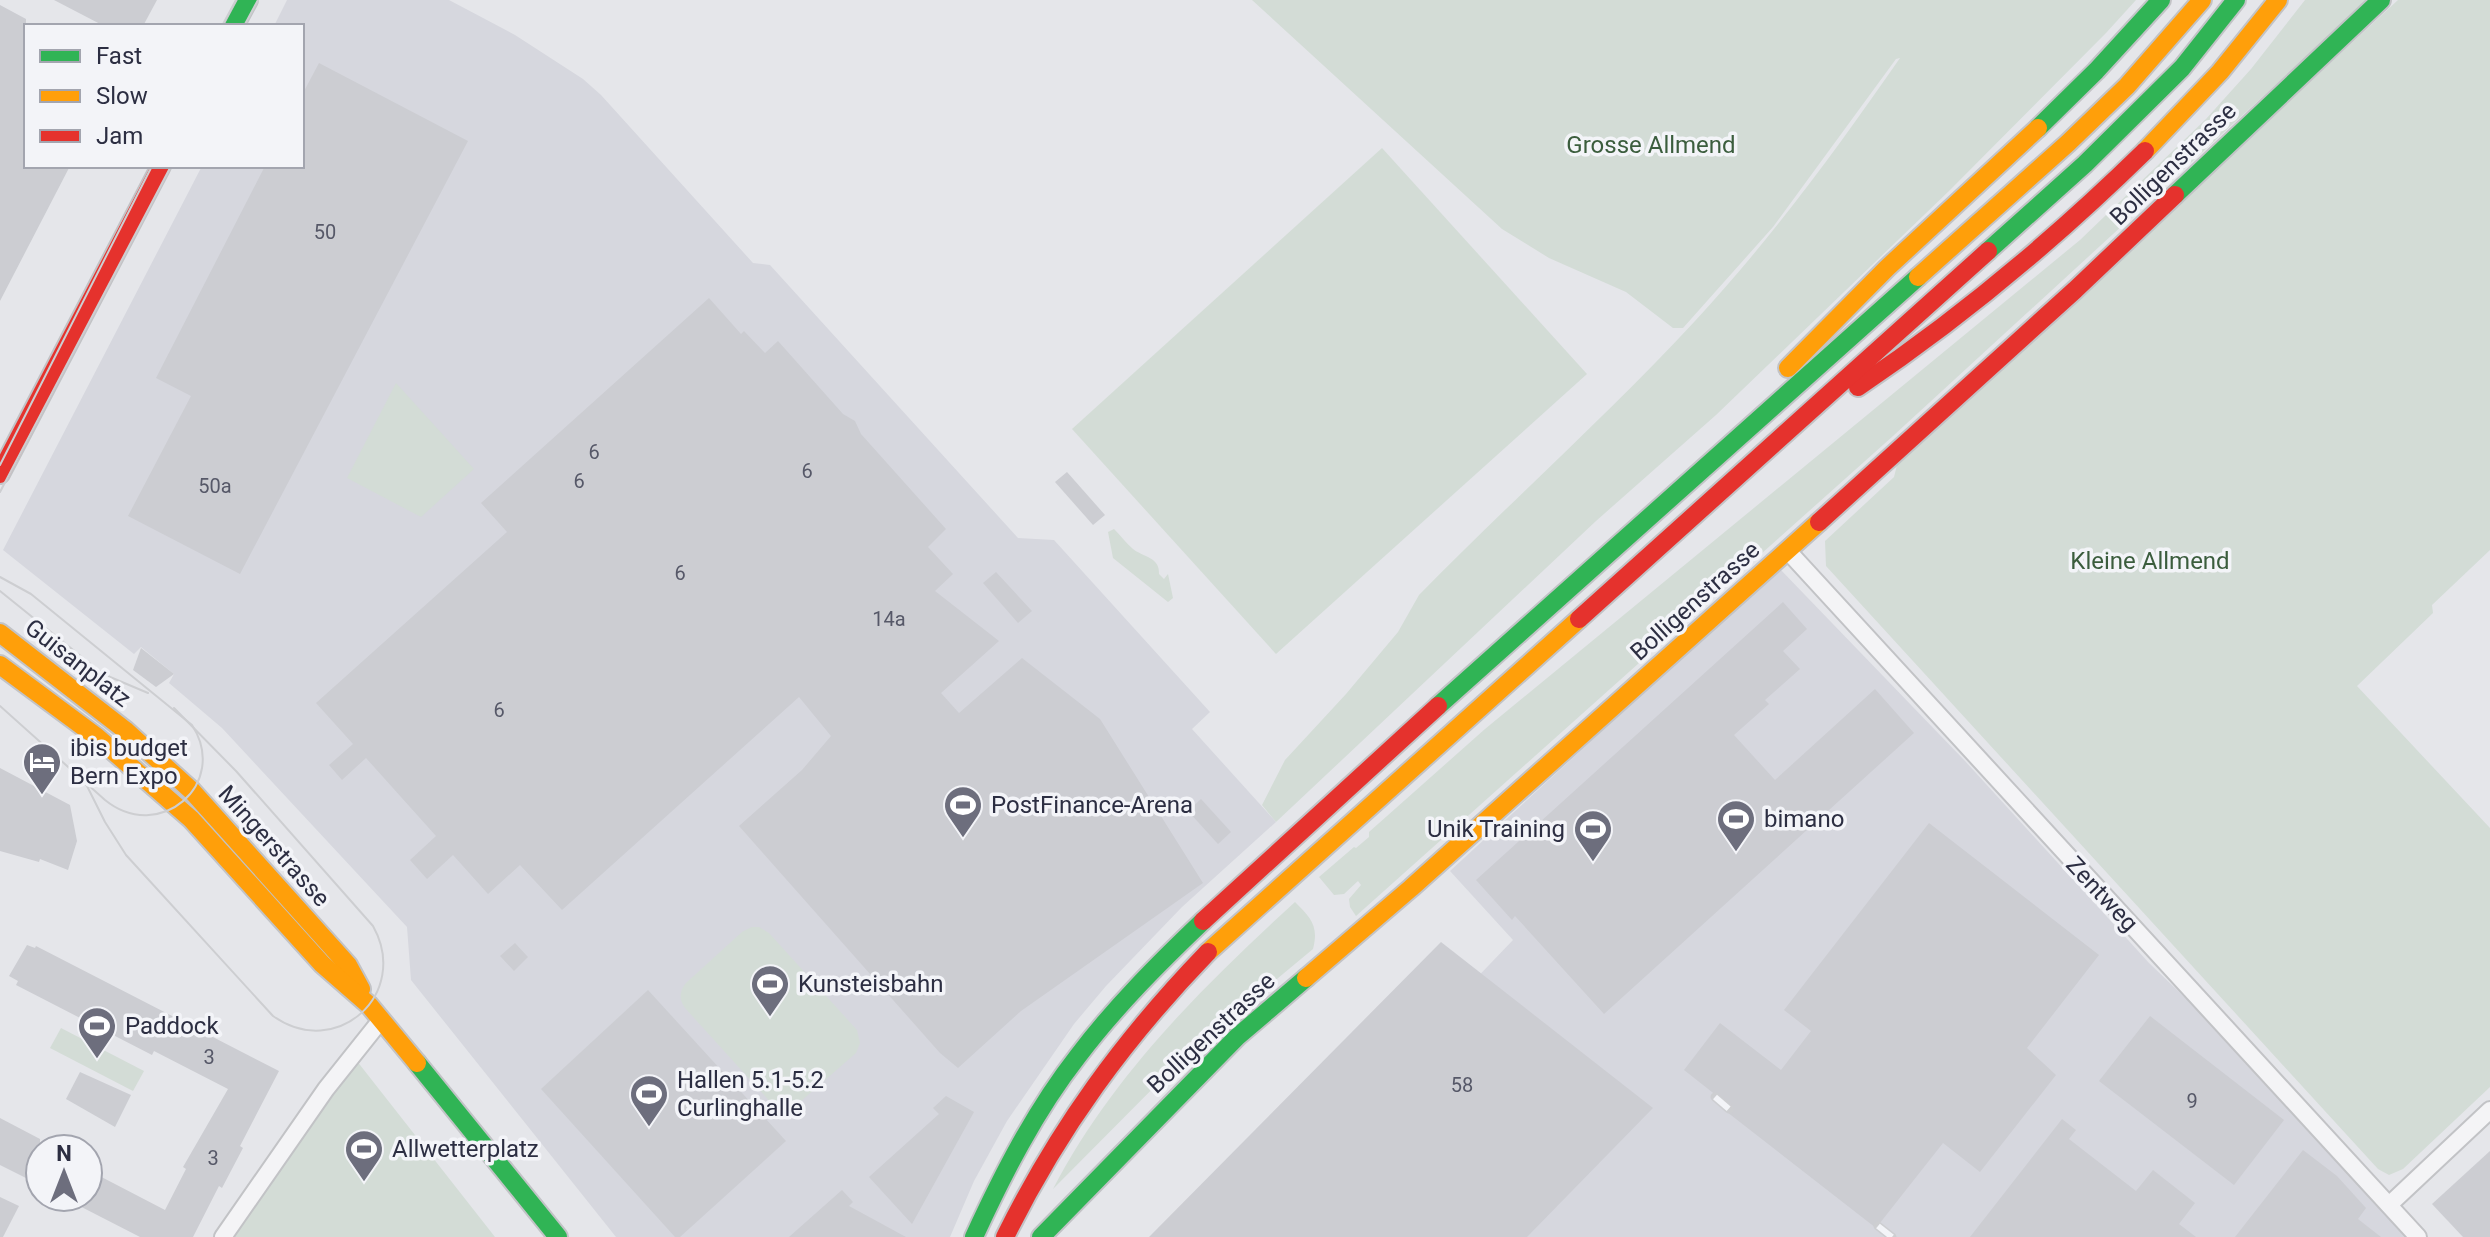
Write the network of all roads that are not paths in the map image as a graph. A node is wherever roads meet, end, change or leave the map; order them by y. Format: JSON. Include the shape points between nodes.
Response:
{"nodes":[{"id":1,"x":248,"y":0,"type":"edge"},
{"id":2,"x":2161,"y":0,"type":"edge"},
{"id":3,"x":2202,"y":0,"type":"edge"},
{"id":4,"x":2236,"y":0,"type":"edge"},
{"id":5,"x":2278,"y":0,"type":"edge"},
{"id":6,"x":2381,"y":0,"type":"edge"},
{"id":7,"x":235,"y":24,"type":"edge"},
{"id":8,"x":160,"y":168,"type":"edge"},
{"id":9,"x":1776,"y":440,"type":"junction"},
{"id":10,"x":0,"y":474,"type":"edge"},
{"id":11,"x":1696,"y":475,"type":"junction"},
{"id":12,"x":1787,"y":550,"type":"junction"},
{"id":13,"x":0,"y":615,"type":"edge"},
{"id":14,"x":0,"y":633,"type":"edge"},
{"id":15,"x":0,"y":665,"type":"edge"},
{"id":16,"x":126,"y":731,"type":"junction"},
{"id":17,"x":113,"y":749,"type":"joint"},
{"id":18,"x":375,"y":1013,"type":"junction"},
{"id":19,"x":2490,"y":1110,"type":"edge"},
{"id":20,"x":2389,"y":1205,"type":"junction"},
{"id":21,"x":223,"y":1237,"type":"edge"},
{"id":22,"x":558,"y":1237,"type":"edge"},
{"id":23,"x":974,"y":1237,"type":"edge"},
{"id":24,"x":1005,"y":1237,"type":"edge"},
{"id":25,"x":1041,"y":1237,"type":"edge"},
{"id":26,"x":2418,"y":1237,"type":"edge"}],
"edges":[{"from":1,"to":7,"type":"main road"},
{"from":2,"to":11,"type":"main road","via":[[2099,68],[1855,299],[1766,390]]},
{"from":3,"to":11,"type":"main road","via":[[2161,51],[2068,143]]},
{"from":4,"to":9,"type":"main road","via":[[2182,68],[2110,140]]},
{"from":5,"to":9,"type":"main road","via":[[2193,103],[2093,201],[1915,349]]},
{"from":6,"to":12,"type":"main road","name":"Bolligenstrasse","via":[[2075,290]]},
{"from":8,"to":10,"type":"main road"},
{"from":9,"to":24,"type":"main road","via":[[1266,897],[1174,987],[1073,1112]]},
{"from":11,"to":23,"type":"main road","via":[[1155,966],[1048,1098]]},
{"from":12,"to":20,"type":"street","name":"Zentweg"},
{"from":12,"to":25,"type":"main road","name":"Bolligenstrasse","via":[[1237,1037]]},
{"from":13,"to":16,"type":"main road","via":[[97,694]]},
{"from":14,"to":16,"type":"main road","name":"Guisanplatz"},
{"from":15,"to":17,"type":"main road","name":"Guisanplatz"},
{"from":16,"to":18,"type":"main road","name":"Mingerstrasse","via":[[192,791],[280,886],[348,965]]},
{"from":17,"to":18,"type":"main road","name":"Mingerstrasse","via":[[191,819],[322,964]]},
{"from":18,"to":21,"type":"street"},
{"from":18,"to":22,"type":"main road","name":"Mingerstrasse"},
{"from":19,"to":20,"type":"street"},
{"from":20,"to":26,"type":"street","name":"Zentweg"}]}
